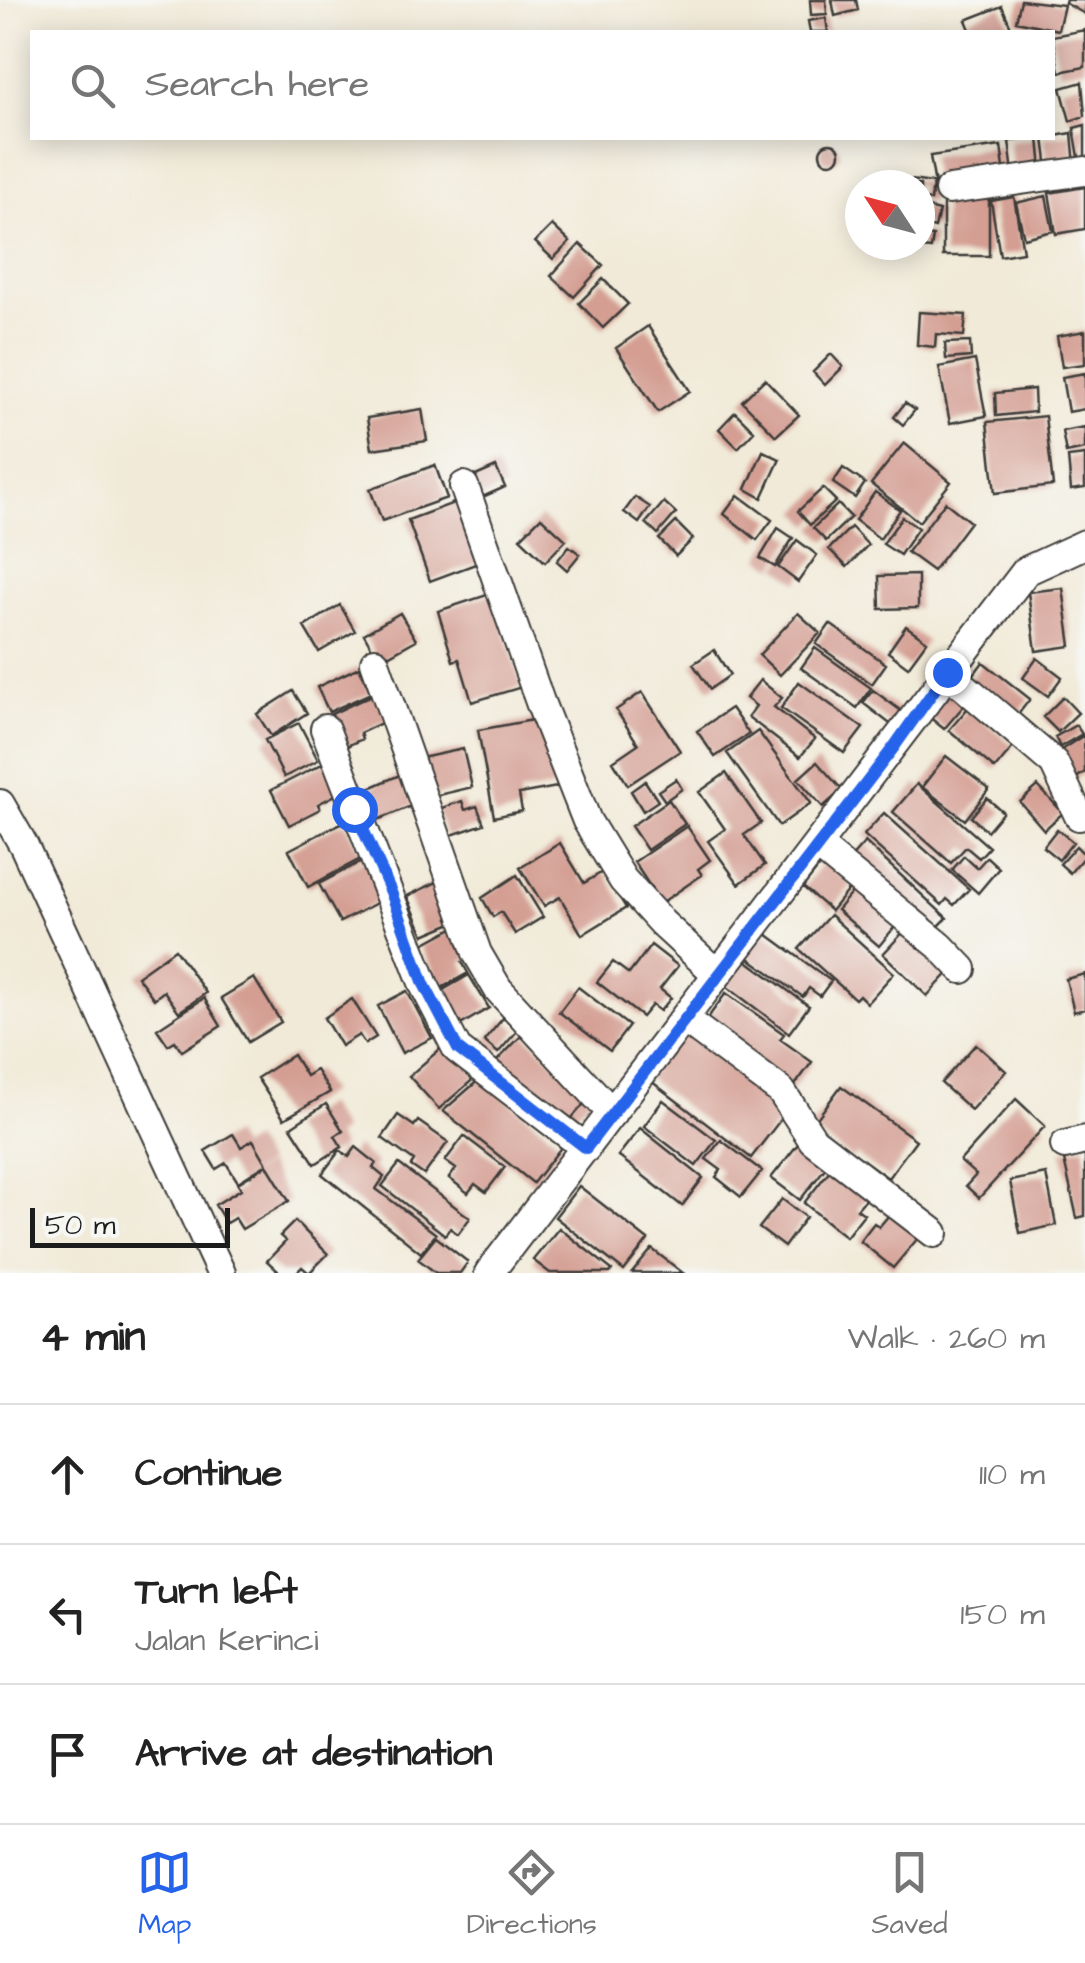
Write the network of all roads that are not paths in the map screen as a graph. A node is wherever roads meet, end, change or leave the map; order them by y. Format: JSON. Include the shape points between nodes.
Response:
{"nodes":[{"id":1,"x":1085,"y":171,"type":"edge"},
{"id":2,"x":949,"y":190,"type":"dead end"},
{"id":3,"x":464,"y":486,"type":"dead end"},
{"id":4,"x":1085,"y":544,"type":"edge"},
{"id":5,"x":375,"y":662,"type":"dead end"},
{"id":6,"x":947,"y":672,"type":"junction"},
{"id":7,"x":325,"y":729,"type":"dead end"},
{"id":8,"x":0,"y":804,"type":"edge"},
{"id":9,"x":1079,"y":816,"type":"dead end"},
{"id":10,"x":817,"y":845,"type":"junction"},
{"id":11,"x":962,"y":968,"type":"dead end"},
{"id":12,"x":717,"y":974,"type":"junction"},
{"id":13,"x":684,"y":1019,"type":"junction"},
{"id":14,"x":612,"y":1113,"type":"junction"},
{"id":15,"x":586,"y":1148,"type":"junction"},
{"id":16,"x":934,"y":1233,"type":"dead end"},
{"id":17,"x":220,"y":1273,"type":"edge"},
{"id":18,"x":489,"y":1273,"type":"edge"}],
"edges":[{"from":1,"to":2,"type":"street"},
{"from":3,"to":12,"type":"street","via":[[586,821],[623,880]]},
{"from":4,"to":6,"type":"street","via":[[1026,571]]},
{"from":5,"to":14,"type":"street","via":[[478,953],[498,988]]},
{"from":6,"to":9,"type":"street","via":[[1054,763]]},
{"from":6,"to":10,"type":"street"},
{"from":7,"to":15,"type":"street","via":[[424,984],[458,1049]]},
{"from":8,"to":17,"type":"street"},
{"from":10,"to":11,"type":"street"},
{"from":10,"to":12,"type":"street"},
{"from":12,"to":13,"type":"street"},
{"from":13,"to":14,"type":"street"},
{"from":13,"to":16,"type":"street","via":[[781,1092],[813,1140]]},
{"from":14,"to":15,"type":"street"},
{"from":15,"to":18,"type":"street"}]}
